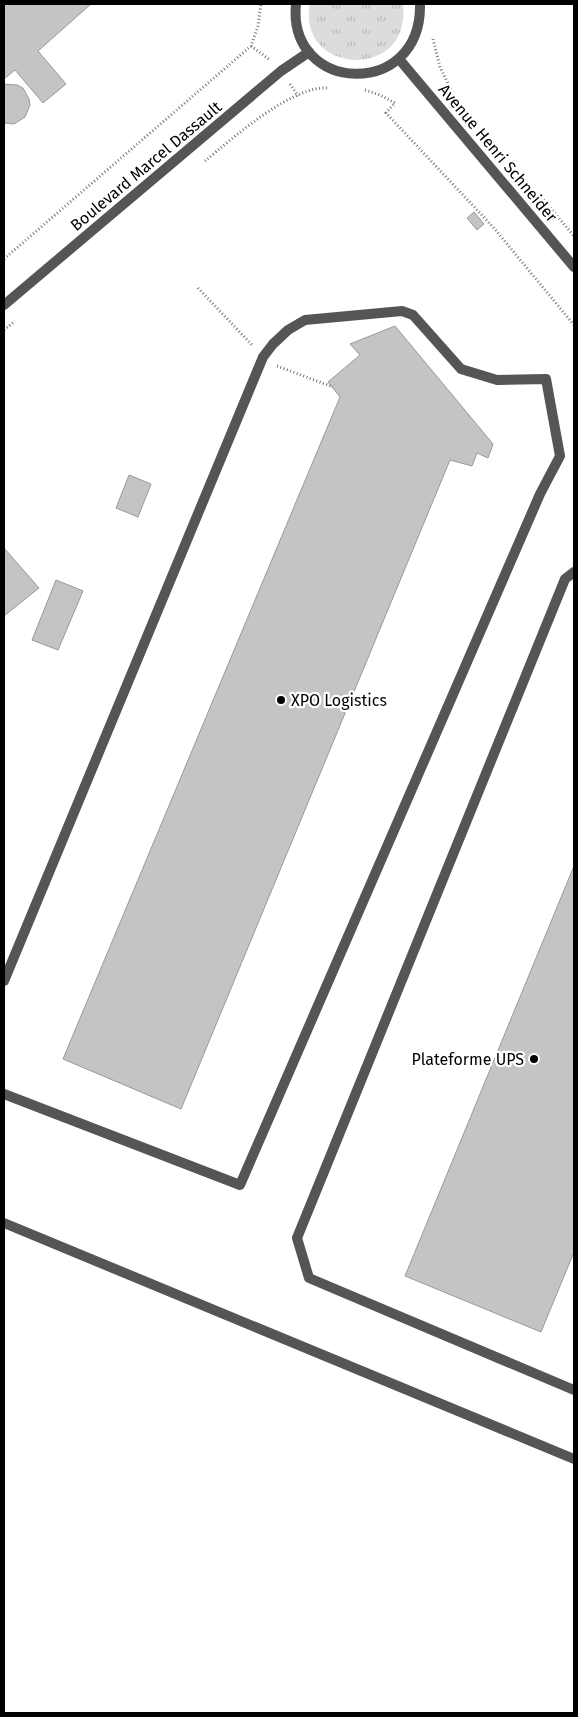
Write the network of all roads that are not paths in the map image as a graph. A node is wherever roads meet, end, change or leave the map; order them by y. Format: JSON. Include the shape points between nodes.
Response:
{"nodes":[{"id":1,"x":296,"y":4,"type":"edge"},
{"id":2,"x":420,"y":4,"type":"edge"},
{"id":3,"x":309,"y":52,"type":"junction"},
{"id":4,"x":399,"y":59,"type":"junction"},
{"id":5,"x":574,"y":267,"type":"edge"},
{"id":6,"x":4,"y":305,"type":"edge"},
{"id":7,"x":574,"y":572,"type":"edge"},
{"id":8,"x":4,"y":981,"type":"edge"},
{"id":9,"x":4,"y":1094,"type":"edge"},
{"id":10,"x":4,"y":1223,"type":"edge"},
{"id":11,"x":574,"y":1390,"type":"edge"},
{"id":12,"x":574,"y":1459,"type":"edge"}],
"edges":[{"from":1,"to":3,"type":"street","via":[[297,27]]},
{"from":2,"to":4,"type":"street","via":[[417,34]]},
{"from":3,"to":4,"type":"street","via":[[332,69],[360,75],[387,68]]},
{"from":3,"to":6,"type":"street","name":"Boulevard Marcel Dassault","via":[[281,71]]},
{"from":4,"to":5,"type":"street","name":"Avenue Henri Schneider"},
{"from":7,"to":11,"type":"street","via":[[565,580],[297,1238],[309,1278]]},
{"from":8,"to":9,"type":"street","via":[[263,357],[273,344],[305,320],[402,311],[413,315],[461,369],[497,380],[546,379],[560,456],[540,494],[240,1185]]},
{"from":10,"to":12,"type":"street"}]}
